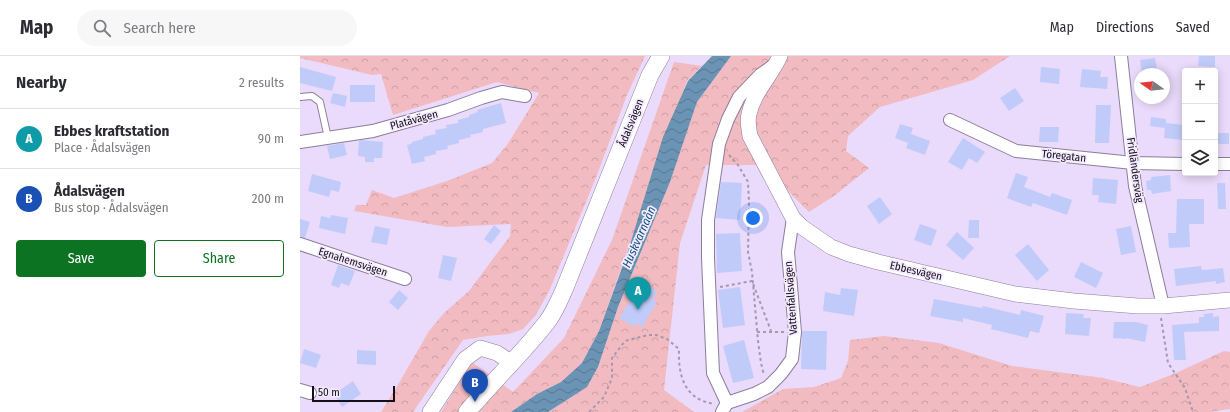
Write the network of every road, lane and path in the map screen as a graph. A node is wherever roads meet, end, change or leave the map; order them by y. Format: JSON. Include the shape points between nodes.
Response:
{"nodes":[{"id":1,"x":661,"y":56,"type":"edge"},
{"id":2,"x":1121,"y":56,"type":"edge"},
{"id":3,"x":778,"y":60,"type":"edge"},
{"id":4,"x":525,"y":96,"type":"dead end"},
{"id":5,"x":300,"y":97,"type":"edge"},
{"id":6,"x":950,"y":120,"type":"dead end"},
{"id":7,"x":328,"y":138,"type":"junction"},
{"id":8,"x":300,"y":142,"type":"edge"},
{"id":9,"x":719,"y":144,"type":"junction"},
{"id":10,"x":1133,"y":163,"type":"junction"},
{"id":11,"x":1182,"y":164,"type":"edge"},
{"id":12,"x":1218,"y":164,"type":"edge"},
{"id":13,"x":1230,"y":164,"type":"edge"},
{"id":14,"x":793,"y":218,"type":"junction"},
{"id":15,"x":300,"y":244,"type":"edge"},
{"id":16,"x":405,"y":279,"type":"dead end"},
{"id":17,"x":752,"y":281,"type":"junction"},
{"id":18,"x":726,"y":286,"type":"dead end"},
{"id":19,"x":1230,"y":300,"type":"edge"},
{"id":20,"x":1161,"y":306,"type":"junction"},
{"id":21,"x":757,"y":332,"type":"junction"},
{"id":22,"x":512,"y":363,"type":"junction"},
{"id":23,"x":768,"y":387,"type":"junction"},
{"id":24,"x":724,"y":407,"type":"edge"},
{"id":25,"x":430,"y":412,"type":"edge"},
{"id":26,"x":467,"y":412,"type":"edge"},
{"id":27,"x":589,"y":412,"type":"edge"},
{"id":28,"x":1193,"y":412,"type":"edge"}],
"edges":[{"from":1,"to":22,"type":"main road","name":"Ådalsvägen","via":[[650,75],[558,302],[547,322]]},
{"from":2,"to":10,"type":"street","name":"Fridländersväg"},
{"from":3,"to":9,"type":"street","via":[[740,97]]},
{"from":3,"to":14,"type":"street","name":"Ebbesvägen","via":[[752,104],[748,123],[750,136]]},
{"from":4,"to":7,"type":"street","name":"Platåvägen","via":[[502,92],[373,131]]},
{"from":5,"to":7,"type":"lane","via":[[312,96],[320,102]]},
{"from":6,"to":10,"type":"street","name":"Töregatan","via":[[1016,151]]},
{"from":7,"to":8,"type":"street","name":"Platåvägen"},
{"from":9,"to":17,"type":"path","via":[[738,165],[748,182],[748,252]]},
{"from":9,"to":24,"type":"street","via":[[708,220],[708,258],[713,373]]},
{"from":10,"to":11,"type":"street","name":"Töregatan"},
{"from":10,"to":20,"type":"street","name":"Fridländersväg","via":[[1135,186]]},
{"from":12,"to":13,"type":"street"},
{"from":14,"to":20,"type":"street","name":"Ebbesvägen","via":[[831,247],[878,262],[1015,294],[1074,301]]},
{"from":14,"to":23,"type":"street","name":"Vattenfallsvägen","via":[[788,252],[795,332],[792,359]]},
{"from":15,"to":16,"type":"street","name":"Egnahemsvägen"},
{"from":17,"to":18,"type":"path"},
{"from":17,"to":21,"type":"path"},
{"from":17,"to":21,"type":"path","via":[[771,331]]},
{"from":19,"to":20,"type":"street","name":"Ebbesvägen"},
{"from":20,"to":28,"type":"path","via":[[1168,363],[1185,388]]},
{"from":21,"to":23,"type":"path","via":[[761,363]]},
{"from":22,"to":25,"type":"street","via":[[497,353],[480,348],[465,359]]},
{"from":22,"to":26,"type":"main road","name":"Ådalsvägen"},
{"from":23,"to":24,"type":"street","name":"Vattenfallsvägen"},
{"from":24,"to":27,"type":"path","via":[[697,398],[684,385],[679,362],[680,348],[667,339],[648,335],[625,341],[612,358],[612,378],[604,398]]}]}
